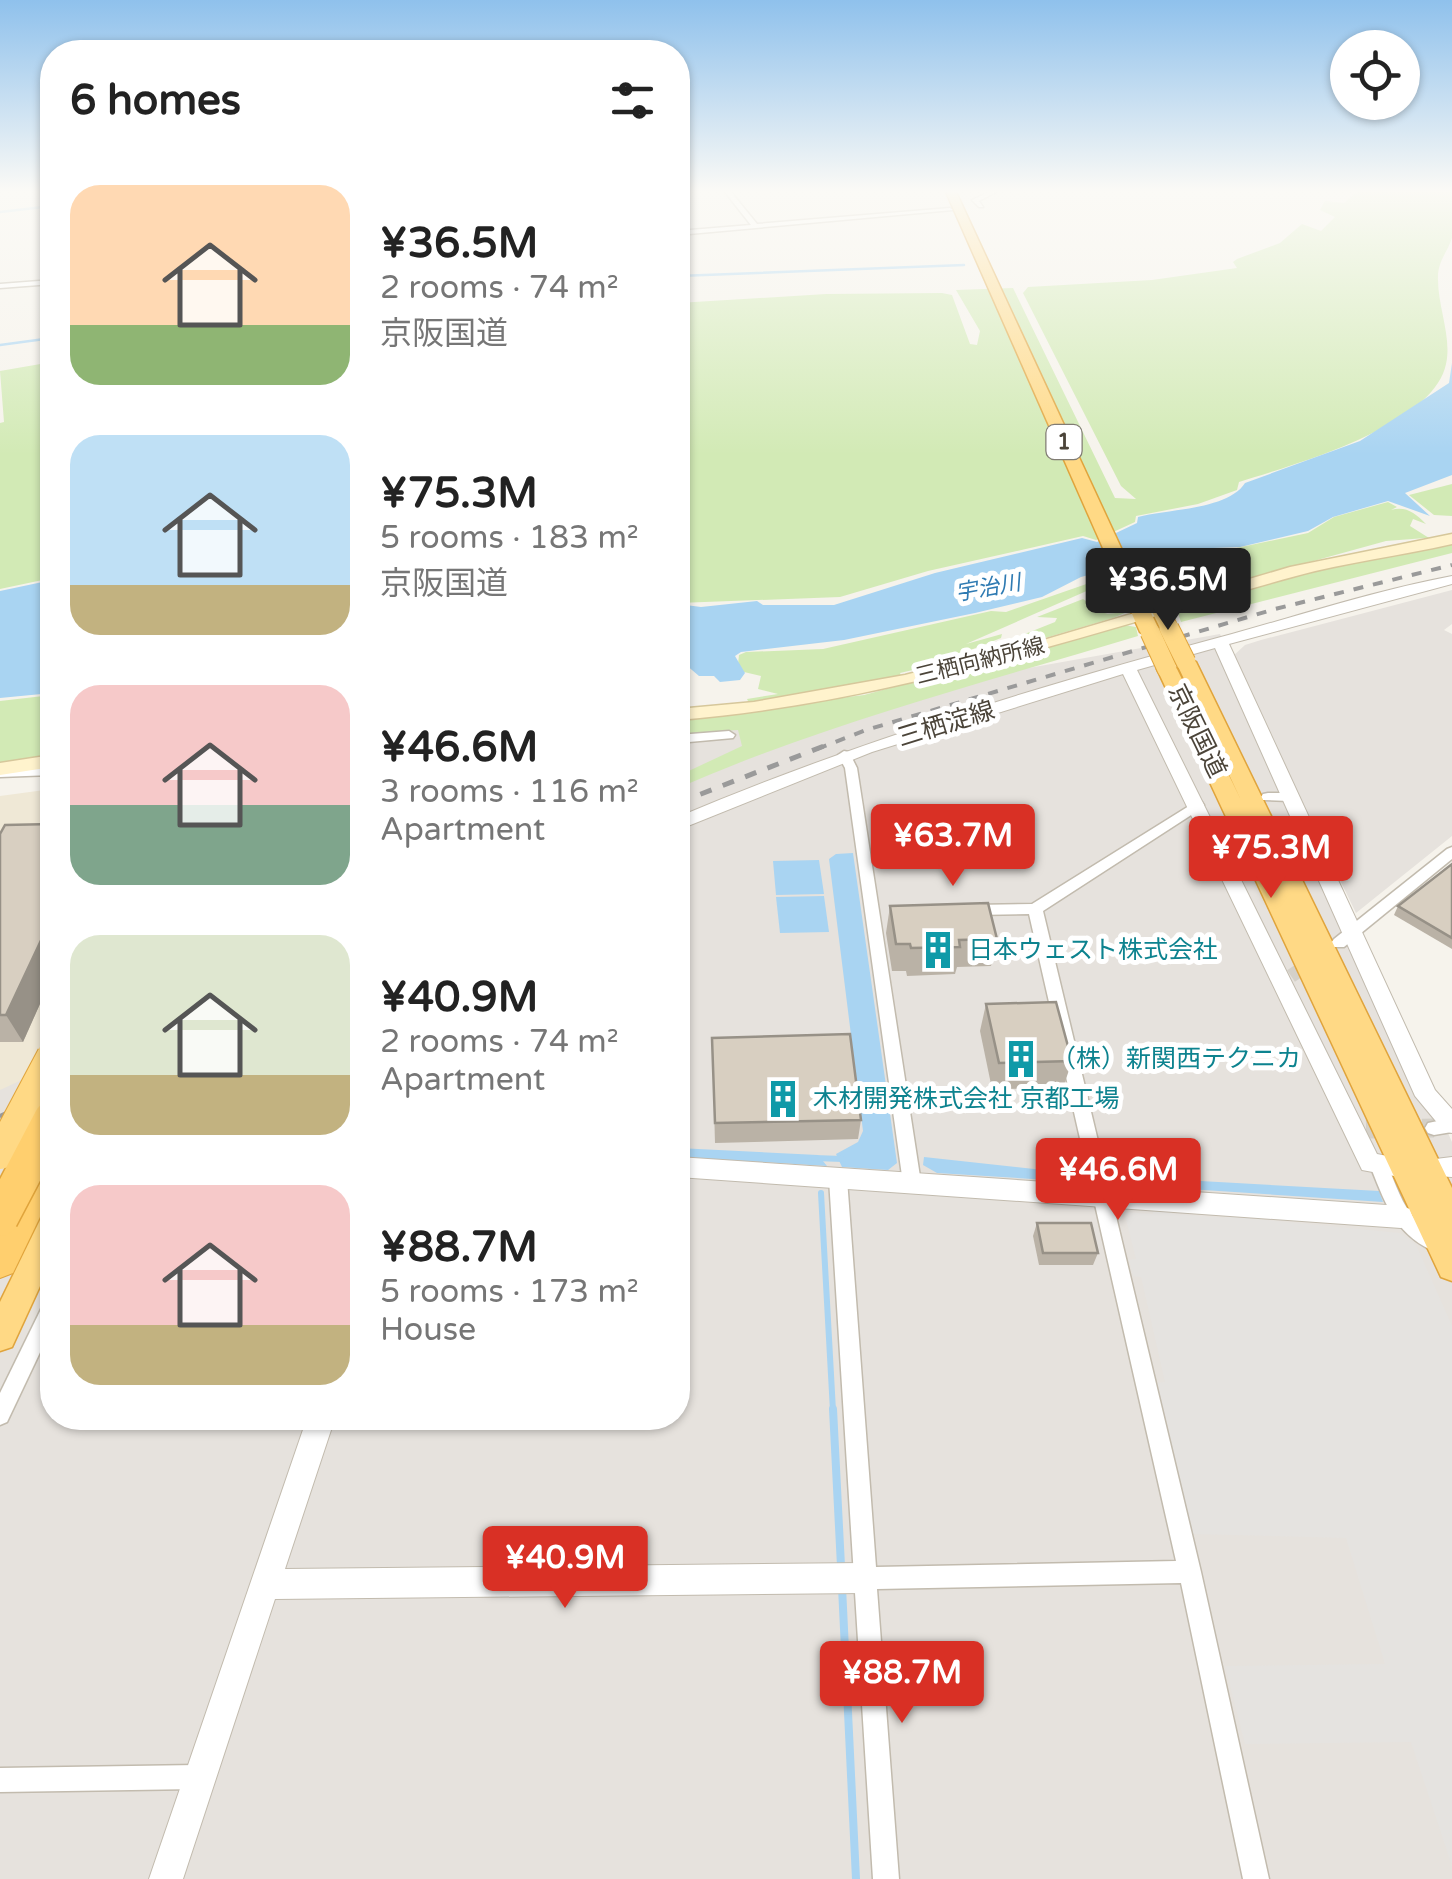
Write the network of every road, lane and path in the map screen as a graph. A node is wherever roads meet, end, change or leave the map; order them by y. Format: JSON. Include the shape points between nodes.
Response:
{"nodes":[{"id":1,"x":996,"y":280,"type":"edge"},
{"id":2,"x":40,"y":283,"type":"edge"},
{"id":3,"x":0,"y":286,"type":"edge"},
{"id":4,"x":1452,"y":539,"type":"edge"},
{"id":5,"x":1452,"y":580,"type":"edge"},
{"id":6,"x":1153,"y":616,"type":"junction"},
{"id":7,"x":1221,"y":643,"type":"junction"},
{"id":8,"x":1128,"y":668,"type":"junction"},
{"id":9,"x":690,"y":714,"type":"edge"},
{"id":10,"x":729,"y":735,"type":"dead end"},
{"id":11,"x":690,"y":737,"type":"edge"},
{"id":12,"x":844,"y":756,"type":"junction"},
{"id":13,"x":40,"y":763,"type":"edge"},
{"id":14,"x":0,"y":770,"type":"edge"},
{"id":15,"x":40,"y":772,"type":"edge"},
{"id":16,"x":1289,"y":796,"type":"junction"},
{"id":17,"x":1268,"y":797,"type":"dead end"},
{"id":18,"x":1200,"y":801,"type":"junction"},
{"id":19,"x":690,"y":819,"type":"edge"},
{"id":20,"x":1452,"y":852,"type":"edge"},
{"id":21,"x":1035,"y":909,"type":"junction"},
{"id":22,"x":963,"y":911,"type":"edge"},
{"id":23,"x":891,"y":912,"type":"edge"},
{"id":24,"x":873,"y":913,"type":"junction"},
{"id":25,"x":1345,"y":939,"type":"junction"},
{"id":26,"x":40,"y":1100,"type":"edge"},
{"id":27,"x":1446,"y":1126,"type":"edge"},
{"id":28,"x":29,"y":1141,"type":"edge"},
{"id":29,"x":690,"y":1168,"type":"edge"},
{"id":30,"x":910,"y":1170,"type":"junction"},
{"id":31,"x":838,"y":1179,"type":"junction"},
{"id":32,"x":1103,"y":1194,"type":"junction"},
{"id":33,"x":1431,"y":1198,"type":"edge"},
{"id":34,"x":0,"y":1218,"type":"edge"},
{"id":35,"x":40,"y":1253,"type":"edge"},
{"id":36,"x":0,"y":1261,"type":"edge"},
{"id":37,"x":40,"y":1332,"type":"edge"},
{"id":38,"x":0,"y":1336,"type":"edge"},
{"id":39,"x":0,"y":1414,"type":"edge"},
{"id":40,"x":317,"y":1430,"type":"edge"},
{"id":41,"x":1190,"y":1572,"type":"junction"},
{"id":42,"x":864,"y":1578,"type":"junction"},
{"id":43,"x":265,"y":1584,"type":"junction"},
{"id":44,"x":197,"y":1777,"type":"junction"},
{"id":45,"x":0,"y":1780,"type":"edge"},
{"id":46,"x":166,"y":1879,"type":"edge"},
{"id":47,"x":886,"y":1879,"type":"edge"},
{"id":48,"x":1256,"y":1879,"type":"edge"}],
"edges":[{"from":1,"to":6,"type":"highway","name":"京阪国道","number":"1"},
{"from":2,"to":3,"type":"street"},
{"from":4,"to":6,"type":"main road","name":"三栖向納所線","via":[[1277,576]]},
{"from":5,"to":7,"type":"street","name":"三栖淀線"},
{"from":6,"to":9,"type":"main road","name":"三栖向納所線","via":[[864,689]]},
{"from":6,"to":33,"type":"highway","name":"京阪国道","number":"1","bridge":true},
{"from":7,"to":8,"type":"street","name":"三栖淀線"},
{"from":7,"to":16,"type":"street"},
{"from":8,"to":12,"type":"street","name":"三栖淀線"},
{"from":8,"to":18,"type":"street"},
{"from":10,"to":11,"type":"street"},
{"from":12,"to":19,"type":"street","name":"三栖淀線"},
{"from":12,"to":24,"type":"street"},
{"from":13,"to":14,"type":"main road"},
{"from":14,"to":15,"type":"street"},
{"from":16,"to":17,"type":"street"},
{"from":16,"to":25,"type":"street"},
{"from":18,"to":21,"type":"street"},
{"from":18,"to":33,"type":"street","via":[[1360,1129],[1370,1163]]},
{"from":20,"to":25,"type":"street"},
{"from":21,"to":22,"type":"street"},
{"from":21,"to":32,"type":"street"},
{"from":23,"to":24,"type":"street"},
{"from":24,"to":30,"type":"street"},
{"from":25,"to":27,"type":"street"},
{"from":26,"to":28,"type":"highway","bridge":true},
{"from":28,"to":34,"type":"highway","bridge":true},
{"from":28,"to":36,"type":"highway"},
{"from":29,"to":31,"type":"street"},
{"from":30,"to":31,"type":"street"},
{"from":30,"to":32,"type":"street"},
{"from":31,"to":42,"type":"street"},
{"from":32,"to":33,"type":"street"},
{"from":32,"to":41,"type":"street"},
{"from":35,"to":38,"type":"highway"},
{"from":37,"to":39,"type":"street"},
{"from":40,"to":43,"type":"street"},
{"from":41,"to":42,"type":"street"},
{"from":41,"to":48,"type":"street"},
{"from":42,"to":43,"type":"street"},
{"from":42,"to":47,"type":"street"},
{"from":43,"to":44,"type":"street"},
{"from":44,"to":45,"type":"street"},
{"from":44,"to":46,"type":"street"}]}
